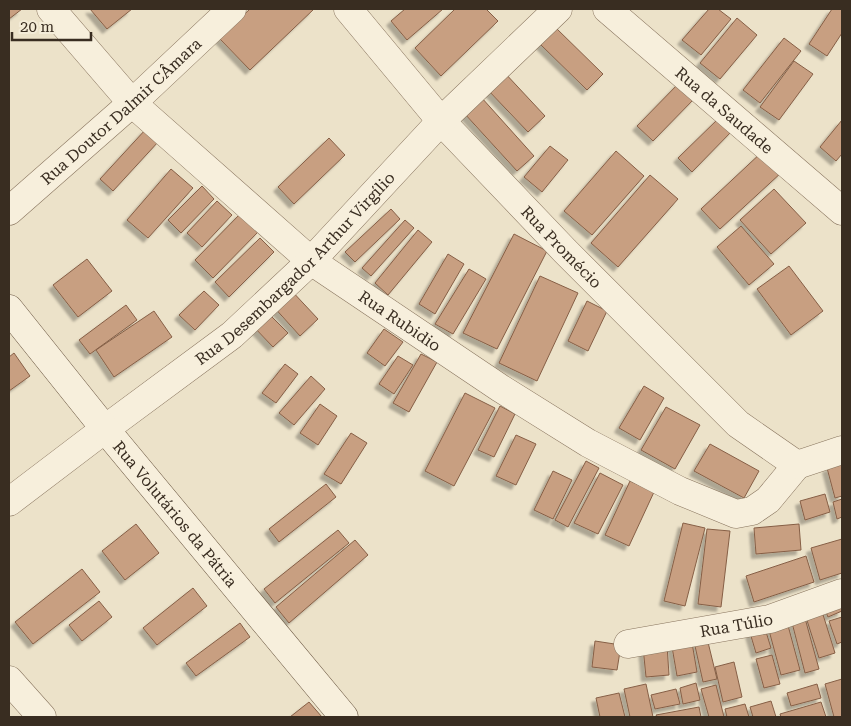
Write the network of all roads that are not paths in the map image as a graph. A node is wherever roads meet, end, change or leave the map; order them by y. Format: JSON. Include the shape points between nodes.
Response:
{"nodes":[{"id":1,"x":51,"y":9,"type":"edge"},
{"id":2,"x":232,"y":9,"type":"edge"},
{"id":3,"x":348,"y":9,"type":"edge"},
{"id":4,"x":558,"y":9,"type":"edge"},
{"id":5,"x":607,"y":9,"type":"edge"},
{"id":6,"x":132,"y":103,"type":"junction"},
{"id":7,"x":441,"y":121,"type":"junction"},
{"id":8,"x":9,"y":211,"type":"edge"},
{"id":9,"x":842,"y":211,"type":"edge"},
{"id":10,"x":311,"y":261,"type":"junction"},
{"id":11,"x":9,"y":309,"type":"edge"},
{"id":12,"x":105,"y":428,"type":"junction"},
{"id":13,"x":842,"y":450,"type":"edge"},
{"id":14,"x":797,"y":464,"type":"junction"},
{"id":15,"x":9,"y":502,"type":"edge"},
{"id":16,"x":842,"y":593,"type":"edge"},
{"id":17,"x":628,"y":644,"type":"dead end"},
{"id":18,"x":9,"y":680,"type":"edge"},
{"id":19,"x":42,"y":717,"type":"edge"},
{"id":20,"x":344,"y":717,"type":"edge"}],
"edges":[{"from":1,"to":6,"type":"street","name":"Rua Rubidio"},
{"from":2,"to":6,"type":"street","name":"Rua Doutor Dalmir CÂmara"},
{"from":3,"to":7,"type":"street","name":"Rua Promécio"},
{"from":4,"to":7,"type":"street","name":"Rua Desembargador Arthur Virgílio"},
{"from":5,"to":9,"type":"street","name":"Rua da Saudade"},
{"from":6,"to":8,"type":"street","name":"Rua Doutor Dalmir CÂmara"},
{"from":6,"to":10,"type":"street","name":"Rua Rubidio"},
{"from":7,"to":10,"type":"street","name":"Rua Desembargador Arthur Virgílio"},
{"from":7,"to":14,"type":"street","name":"Rua Promécio","via":[[738,424]]},
{"from":10,"to":12,"type":"street","name":"Rua Desembargador Arthur Virgílio","via":[[232,335]]},
{"from":10,"to":14,"type":"street","name":"Rua Rubidio","via":[[588,444],[688,494],[736,514],[752,511],[768,500]]},
{"from":11,"to":12,"type":"street","name":"Rua Volutários da Pátria"},
{"from":12,"to":15,"type":"street","name":"Rua Desembargador Arthur Virgílio"},
{"from":12,"to":20,"type":"street","name":"Rua Volutários da Pátria"},
{"from":13,"to":14,"type":"street"},
{"from":16,"to":17,"type":"street","name":"Rua Túlio","via":[[770,619]]},
{"from":18,"to":19,"type":"street"}]}
